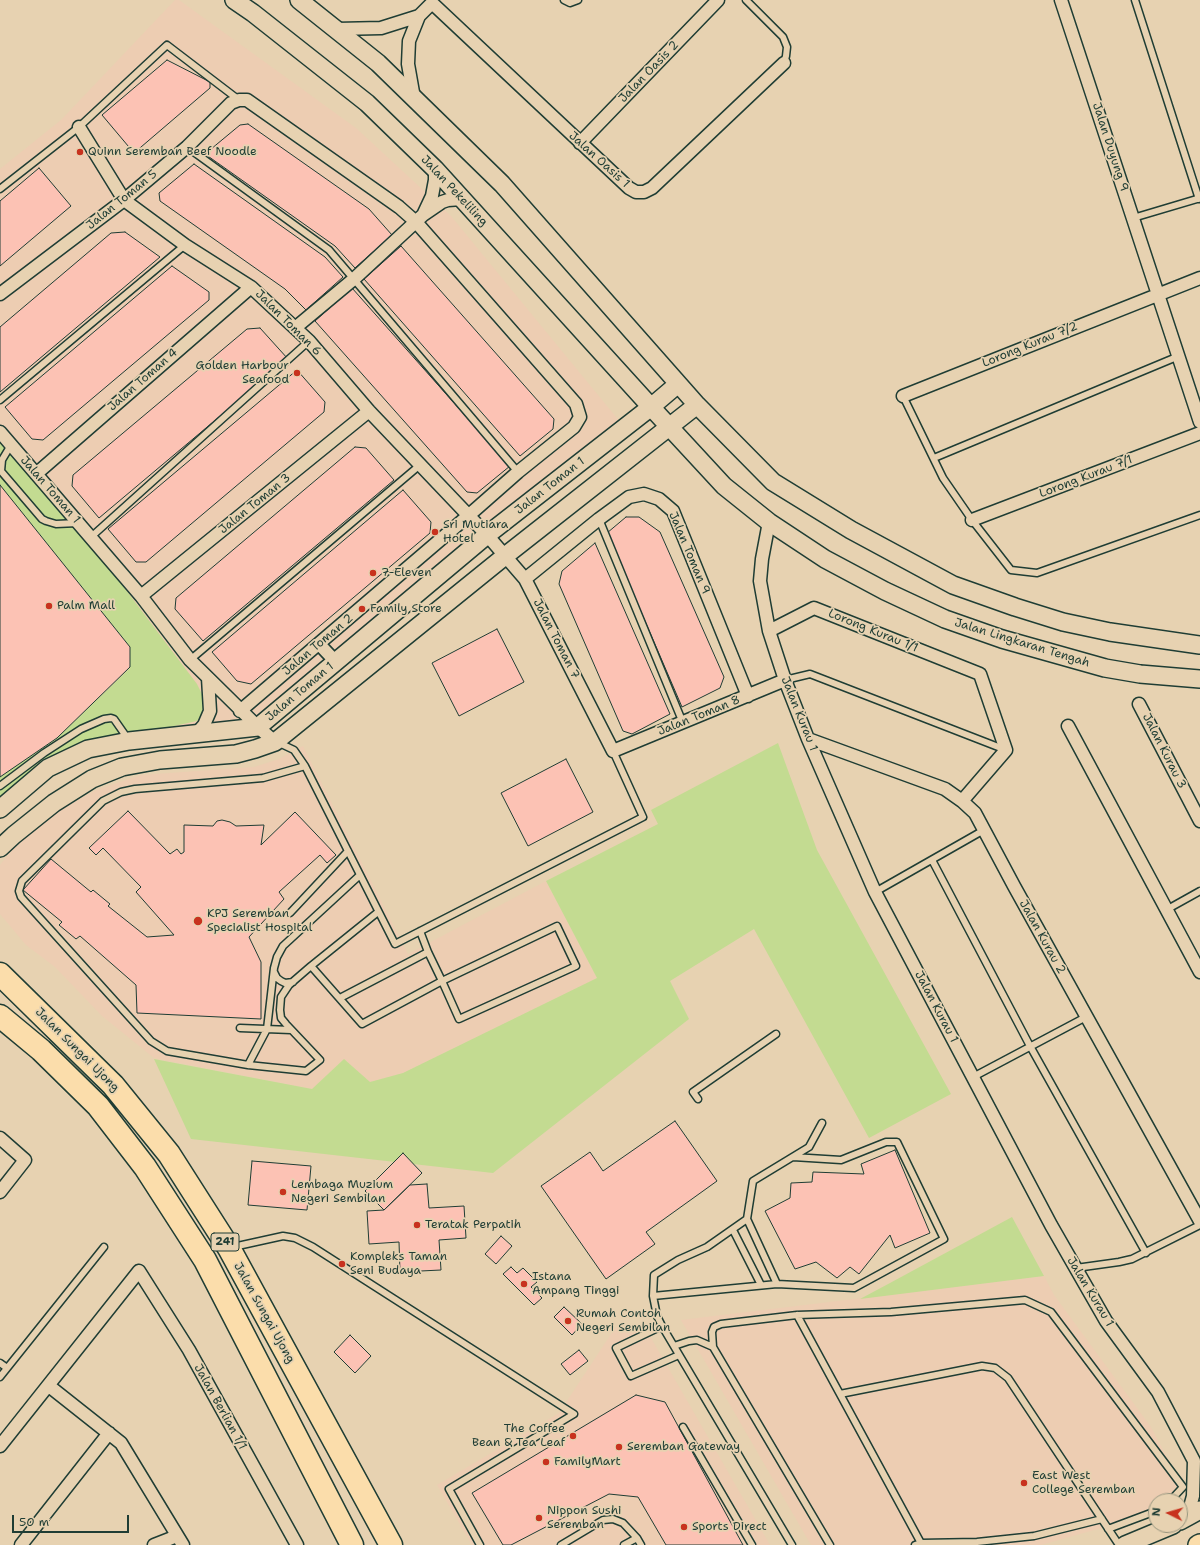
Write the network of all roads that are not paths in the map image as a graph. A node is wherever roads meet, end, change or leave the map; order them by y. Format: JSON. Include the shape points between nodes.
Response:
{"nodes":[{"id":1,"x":234,"y":0,"type":"edge"},
{"id":2,"x":299,"y":0,"type":"edge"},
{"id":3,"x":564,"y":0,"type":"edge"},
{"id":4,"x":578,"y":0,"type":"edge"},
{"id":5,"x":718,"y":0,"type":"edge"},
{"id":6,"x":746,"y":0,"type":"edge"},
{"id":7,"x":1062,"y":0,"type":"edge"},
{"id":8,"x":1136,"y":0,"type":"edge"},
{"id":9,"x":432,"y":2,"type":"edge"},
{"id":10,"x":419,"y":16,"type":"junction"},
{"id":11,"x":337,"y":30,"type":"junction"},
{"id":12,"x":784,"y":63,"type":"joint"},
{"id":13,"x":414,"y":98,"type":"junction"},
{"id":14,"x":239,"y":100,"type":"junction"},
{"id":15,"x":79,"y":127,"type":"junction"},
{"id":16,"x":580,"y":143,"type":"junction"},
{"id":17,"x":187,"y":147,"type":"junction"},
{"id":18,"x":435,"y":169,"type":"junction"},
{"id":19,"x":0,"y":189,"type":"edge"},
{"id":20,"x":1199,"y":198,"type":"edge"},
{"id":21,"x":462,"y":199,"type":"junction"},
{"id":22,"x":124,"y":200,"type":"junction"},
{"id":23,"x":1133,"y":218,"type":"junction"},
{"id":24,"x":419,"y":219,"type":"junction"},
{"id":25,"x":185,"y":245,"type":"junction"},
{"id":26,"x":354,"y":278,"type":"junction"},
{"id":27,"x":1200,"y":278,"type":"edge"},
{"id":28,"x":251,"y":287,"type":"junction"},
{"id":29,"x":0,"y":294,"type":"edge"},
{"id":30,"x":1158,"y":295,"type":"junction"},
{"id":31,"x":295,"y":328,"type":"junction"},
{"id":32,"x":309,"y":341,"type":"junction"},
{"id":33,"x":1179,"y":356,"type":"junction"},
{"id":34,"x":678,"y":384,"type":"junction"},
{"id":35,"x":903,"y":396,"type":"joint"},
{"id":36,"x":0,"y":400,"type":"edge"},
{"id":37,"x":697,"y":405,"type":"junction"},
{"id":38,"x":651,"y":407,"type":"junction"},
{"id":39,"x":369,"y":411,"type":"junction"},
{"id":40,"x":1200,"y":422,"type":"edge"},
{"id":41,"x":668,"y":426,"type":"junction"},
{"id":42,"x":0,"y":432,"type":"edge"},
{"id":43,"x":1200,"y":433,"type":"edge"},
{"id":44,"x":11,"y":445,"type":"junction"},
{"id":45,"x":934,"y":458,"type":"junction"},
{"id":46,"x":420,"y":465,"type":"junction"},
{"id":47,"x":1,"y":470,"type":"edge"},
{"id":48,"x":518,"y":472,"type":"junction"},
{"id":49,"x":36,"y":474,"type":"junction"},
{"id":50,"x":1200,"y":515,"type":"edge"},
{"id":51,"x":468,"y":516,"type":"junction"},
{"id":52,"x":599,"y":519,"type":"junction"},
{"id":53,"x":972,"y":520,"type":"junction"},
{"id":54,"x":769,"y":522,"type":"junction"},
{"id":55,"x":79,"y":523,"type":"junction"},
{"id":56,"x":487,"y":535,"type":"junction"},
{"id":57,"x":91,"y":537,"type":"junction"},
{"id":58,"x":505,"y":556,"type":"junction"},
{"id":59,"x":525,"y":579,"type":"junction"},
{"id":60,"x":141,"y":596,"type":"junction"},
{"id":61,"x":768,"y":631,"type":"junction"},
{"id":62,"x":319,"y":644,"type":"junction"},
{"id":63,"x":1200,"y":645,"type":"edge"},
{"id":64,"x":190,"y":660,"type":"junction"},
{"id":65,"x":336,"y":662,"type":"junction"},
{"id":66,"x":208,"y":678,"type":"junction"},
{"id":67,"x":785,"y":680,"type":"junction"},
{"id":68,"x":1200,"y":680,"type":"edge"},
{"id":69,"x":748,"y":696,"type":"junction"},
{"id":70,"x":1139,"y":704,"type":"dead end"},
{"id":71,"x":240,"y":710,"type":"junction"},
{"id":72,"x":683,"y":723,"type":"junction"},
{"id":73,"x":1068,"y":726,"type":"dead end"},
{"id":74,"x":258,"y":728,"type":"junction"},
{"id":75,"x":197,"y":733,"type":"junction"},
{"id":76,"x":808,"y":739,"type":"junction"},
{"id":77,"x":128,"y":741,"type":"junction"},
{"id":78,"x":275,"y":742,"type":"junction"},
{"id":79,"x":1006,"y":750,"type":"junction"},
{"id":80,"x":613,"y":751,"type":"junction"},
{"id":81,"x":305,"y":766,"type":"junction"},
{"id":82,"x":0,"y":786,"type":"edge"},
{"id":83,"x":962,"y":801,"type":"junction"},
{"id":84,"x":0,"y":809,"type":"edge"},
{"id":85,"x":1200,"y":821,"type":"edge"},
{"id":86,"x":984,"y":830,"type":"junction"},
{"id":87,"x":0,"y":848,"type":"edge"},
{"id":88,"x":348,"y":851,"type":"junction"},
{"id":89,"x":932,"y":860,"type":"junction"},
{"id":90,"x":360,"y":875,"type":"junction"},
{"id":91,"x":875,"y":892,"type":"junction"},
{"id":92,"x":1200,"y":892,"type":"edge"},
{"id":93,"x":1166,"y":910,"type":"junction"},
{"id":94,"x":378,"y":912,"type":"junction"},
{"id":95,"x":290,"y":913,"type":"dead end"},
{"id":96,"x":420,"y":931,"type":"junction"},
{"id":97,"x":428,"y":952,"type":"junction"},
{"id":98,"x":311,"y":966,"type":"junction"},
{"id":99,"x":274,"y":968,"type":"junction"},
{"id":100,"x":1200,"y":972,"type":"edge"},
{"id":101,"x":2,"y":974,"type":"edge"},
{"id":102,"x":294,"y":981,"type":"junction"},
{"id":103,"x":442,"y":981,"type":"junction"},
{"id":104,"x":340,"y":998,"type":"junction"},
{"id":105,"x":0,"y":1016,"type":"edge"},
{"id":106,"x":1086,"y":1017,"type":"junction"},
{"id":107,"x":240,"y":1028,"type":"dead end"},
{"id":108,"x":267,"y":1028,"type":"junction"},
{"id":109,"x":291,"y":1030,"type":"junction"},
{"id":110,"x":776,"y":1034,"type":"dead end"},
{"id":111,"x":1030,"y":1046,"type":"junction"},
{"id":112,"x":248,"y":1065,"type":"junction"},
{"id":113,"x":973,"y":1077,"type":"junction"},
{"id":114,"x":698,"y":1099,"type":"dead end"},
{"id":115,"x":822,"y":1123,"type":"dead end"},
{"id":116,"x":0,"y":1138,"type":"edge"},
{"id":117,"x":793,"y":1157,"type":"junction"},
{"id":118,"x":0,"y":1192,"type":"edge"},
{"id":119,"x":747,"y":1219,"type":"junction"},
{"id":120,"x":1200,"y":1221,"type":"edge"},
{"id":121,"x":1200,"y":1225,"type":"edge"},
{"id":122,"x":733,"y":1230,"type":"junction"},
{"id":123,"x":104,"y":1247,"type":"dead end"},
{"id":124,"x":229,"y":1248,"type":"junction"},
{"id":125,"x":1146,"y":1253,"type":"junction"},
{"id":126,"x":1076,"y":1268,"type":"junction"},
{"id":127,"x":777,"y":1284,"type":"junction"},
{"id":128,"x":761,"y":1285,"type":"junction"},
{"id":129,"x":653,"y":1296,"type":"junction"},
{"id":130,"x":797,"y":1315,"type":"junction"},
{"id":131,"x":662,"y":1326,"type":"junction"},
{"id":132,"x":674,"y":1346,"type":"junction"},
{"id":133,"x":713,"y":1347,"type":"junction"},
{"id":134,"x":679,"y":1355,"type":"junction"},
{"id":135,"x":0,"y":1363,"type":"edge"},
{"id":136,"x":7,"y":1368,"type":"junction"},
{"id":137,"x":0,"y":1376,"type":"edge"},
{"id":138,"x":49,"y":1386,"type":"junction"},
{"id":139,"x":840,"y":1394,"type":"junction"},
{"id":140,"x":683,"y":1427,"type":"dead end"},
{"id":141,"x":109,"y":1433,"type":"junction"},
{"id":142,"x":0,"y":1446,"type":"edge"},
{"id":143,"x":1197,"y":1463,"type":"edge"},
{"id":144,"x":1177,"y":1493,"type":"edge"},
{"id":145,"x":1188,"y":1510,"type":"edge"},
{"id":146,"x":1148,"y":1514,"type":"edge"},
{"id":147,"x":1102,"y":1519,"type":"junction"},
{"id":148,"x":1108,"y":1529,"type":"junction"},
{"id":149,"x":1152,"y":1533,"type":"edge"},
{"id":150,"x":637,"y":1538,"type":"junction"},
{"id":151,"x":180,"y":1540,"type":"edge"},
{"id":152,"x":919,"y":1544,"type":"edge"},
{"id":153,"x":21,"y":1545,"type":"edge"},
{"id":154,"x":154,"y":1545,"type":"edge"},
{"id":155,"x":297,"y":1545,"type":"edge"},
{"id":156,"x":352,"y":1545,"type":"edge"},
{"id":157,"x":391,"y":1545,"type":"edge"},
{"id":158,"x":480,"y":1545,"type":"edge"},
{"id":159,"x":561,"y":1545,"type":"edge"},
{"id":160,"x":624,"y":1545,"type":"edge"},
{"id":161,"x":641,"y":1545,"type":"edge"},
{"id":162,"x":752,"y":1545,"type":"edge"},
{"id":163,"x":792,"y":1545,"type":"edge"},
{"id":164,"x":830,"y":1545,"type":"edge"},
{"id":165,"x":1119,"y":1545,"type":"edge"},
{"id":166,"x":1125,"y":1545,"type":"edge"}],
"edges":[{"from":1,"to":18,"type":"street","name":"Jalan Pekeliling","via":[[253,12],[367,103]]},
{"from":2,"to":11,"type":"street"},
{"from":3,"to":4,"type":"lane","via":[[570,3]]},
{"from":5,"to":16,"type":"street","name":"Jalan Oasis 2"},
{"from":6,"to":12,"type":"lane","via":[[783,37],[787,47]]},
{"from":7,"to":23,"type":"street","name":"Jalan Duyung 9"},
{"from":8,"to":20,"type":"lane"},
{"from":9,"to":10,"type":"street","name":"Jalan Oasis 1"},
{"from":9,"to":16,"type":"street","name":"Jalan Oasis 1"},
{"from":10,"to":11,"type":"street","name":"Jalan Oasis 1","via":[[381,28]]},
{"from":10,"to":13,"type":"street","name":"Jalan Oasis 1","via":[[408,52]]},
{"from":11,"to":13,"type":"street","via":[[378,63]]},
{"from":12,"to":16,"type":"street","name":"Jalan Oasis 1","via":[[652,188],[644,192],[636,192],[629,188]]},
{"from":13,"to":34,"type":"street","via":[[502,184]]},
{"from":14,"to":15,"type":"lane","via":[[166,45]]},
{"from":14,"to":17,"type":"street","name":"Jalan Toman 5","via":[[231,103]]},
{"from":14,"to":24,"type":"street","name":"Jalan Toman 2","via":[[247,100]]},
{"from":15,"to":19,"type":"lane"},
{"from":15,"to":22,"type":"street","name":"Jalan Toman 6"},
{"from":17,"to":22,"type":"street","name":"Jalan Toman 5"},
{"from":17,"to":26,"type":"lane","via":[[329,250]]},
{"from":18,"to":21,"type":"street","name":"Jalan Pekeliling"},
{"from":18,"to":24,"type":"street","via":[[432,196]]},
{"from":20,"to":23,"type":"lane"},
{"from":21,"to":24,"type":"street","via":[[442,202]]},
{"from":21,"to":38,"type":"street","name":"Jalan Pekeliling"},
{"from":22,"to":25,"type":"street","name":"Jalan Toman 6"},
{"from":22,"to":29,"type":"street","name":"Jalan Toman 5"},
{"from":23,"to":30,"type":"street","name":"Jalan Duyung 9"},
{"from":24,"to":26,"type":"street"},
{"from":24,"to":48,"type":"street","name":"Jalan Toman 2","via":[[576,404],[580,417],[574,427]]},
{"from":25,"to":28,"type":"street","name":"Jalan Toman 6"},
{"from":25,"to":36,"type":"lane"},
{"from":26,"to":31,"type":"street"},
{"from":26,"to":48,"type":"lane"},
{"from":27,"to":30,"type":"street","name":"Lorong Kurau 7/2"},
{"from":28,"to":31,"type":"street","name":"Jalan Toman 6"},
{"from":28,"to":49,"type":"street","name":"Jalan Toman 4"},
{"from":30,"to":33,"type":"street","name":"Jalan Duyung 9"},
{"from":30,"to":35,"type":"street","name":"Lorong Kurau 7/2"},
{"from":31,"to":32,"type":"street","name":"Jalan Toman 6"},
{"from":32,"to":39,"type":"street","name":"Jalan Toman 6"},
{"from":32,"to":57,"type":"lane"},
{"from":33,"to":40,"type":"street","name":"Jalan Duyung 9"},
{"from":33,"to":45,"type":"lane"},
{"from":34,"to":37,"type":"street"},
{"from":34,"to":38,"type":"street","name":"Jalan Toman 1"},
{"from":35,"to":45,"type":"lane"},
{"from":37,"to":41,"type":"street","name":"Jalan Toman 1"},
{"from":37,"to":63,"type":"street","via":[[773,482],[851,530],[953,585],[1064,622],[1110,632]]},
{"from":38,"to":41,"type":"street","name":"Jalan Lingkaran Tengah"},
{"from":38,"to":56,"type":"street","name":"Jalan Toman 1"},
{"from":39,"to":46,"type":"street","name":"Jalan Toman 6"},
{"from":39,"to":60,"type":"street","name":"Jalan Toman 3"},
{"from":41,"to":54,"type":"street","name":"Jalan Lingkaran Tengah","via":[[724,486]]},
{"from":41,"to":58,"type":"street","name":"Jalan Toman 1"},
{"from":42,"to":44,"type":"street","name":"Jalan Toman 1"},
{"from":43,"to":53,"type":"street","name":"Lorong Kurau 7/1"},
{"from":44,"to":47,"type":"lane","via":[[2,460]]},
{"from":44,"to":49,"type":"street","name":"Jalan Toman 1"},
{"from":45,"to":53,"type":"lane"},
{"from":46,"to":51,"type":"street","name":"Jalan Toman 6"},
{"from":46,"to":64,"type":"lane"},
{"from":47,"to":55,"type":"lane","via":[[42,519],[56,524]]},
{"from":48,"to":51,"type":"street","name":"Jalan Toman 2"},
{"from":49,"to":55,"type":"street","name":"Jalan Toman 1"},
{"from":50,"to":53,"type":"lane","via":[[1037,573],[1011,570]]},
{"from":51,"to":56,"type":"street","name":"Jalan Toman 6"},
{"from":51,"to":62,"type":"street","name":"Jalan Toman 2"},
{"from":52,"to":59,"type":"street","name":"Jalan Toman 9"},
{"from":52,"to":69,"type":"street","name":"Jalan Toman 9","via":[[629,497],[644,494],[659,499],[673,511]]},
{"from":52,"to":72,"type":"lane"},
{"from":54,"to":61,"type":"street","name":"Jalan Kurau 1","via":[[760,581]]},
{"from":54,"to":68,"type":"street","name":"Jalan Lingkaran Tengah","via":[[825,559],[945,619],[1002,639],[1105,668]]},
{"from":55,"to":57,"type":"street","name":"Jalan Toman 1"},
{"from":56,"to":58,"type":"street","name":"Jalan Toman 7"},
{"from":56,"to":65,"type":"street","name":"Jalan Toman 1"},
{"from":57,"to":60,"type":"street","name":"Jalan Toman 1"},
{"from":58,"to":59,"type":"street","name":"Jalan Toman 7"},
{"from":58,"to":78,"type":"street","name":"Jalan Toman 1"},
{"from":59,"to":80,"type":"street","name":"Jalan Toman 7"},
{"from":60,"to":64,"type":"street","name":"Jalan Toman 1"},
{"from":61,"to":67,"type":"street","name":"Jalan Kurau 1"},
{"from":61,"to":79,"type":"street","name":"Lorong Kurau 1/1","via":[[814,608],[980,674]]},
{"from":62,"to":65,"type":"street"},
{"from":62,"to":71,"type":"street","name":"Jalan Toman 2"},
{"from":64,"to":66,"type":"street","name":"Jalan Toman 1"},
{"from":65,"to":74,"type":"street","name":"Jalan Toman 1"},
{"from":66,"to":71,"type":"street","name":"Jalan Toman 1"},
{"from":66,"to":75,"type":"street","via":[[210,711]]},
{"from":67,"to":69,"type":"street","name":"Jalan Toman 8"},
{"from":67,"to":76,"type":"street","name":"Jalan Kurau 1"},
{"from":67,"to":79,"type":"lane","via":[[810,674]]},
{"from":69,"to":72,"type":"street","name":"Jalan Toman 8"},
{"from":70,"to":85,"type":"street","name":"Jalan Kurau 3"},
{"from":71,"to":74,"type":"street","name":"Jalan Toman 1"},
{"from":72,"to":80,"type":"street","name":"Jalan Toman 8"},
{"from":73,"to":93,"type":"street"},
{"from":74,"to":75,"type":"street","name":"Jalan Toman 1"},
{"from":74,"to":78,"type":"street","name":"Jalan Toman 1"},
{"from":75,"to":77,"type":"street","name":"Jalan Toman 1"},
{"from":76,"to":83,"type":"street","name":"Jalan Kurau 2","via":[[945,789]]},
{"from":76,"to":91,"type":"street","name":"Jalan Kurau 1"},
{"from":77,"to":82,"type":"lane","via":[[114,719],[104,719],[80,729]]},
{"from":77,"to":84,"type":"street","name":"Jalan Toman 1","via":[[88,749],[48,768]]},
{"from":78,"to":81,"type":"lane","via":[[294,750]]},
{"from":78,"to":87,"type":"street","name":"Jalan Toman 1","via":[[236,754],[160,760],[122,767],[92,779],[54,802]]},
{"from":79,"to":83,"type":"street"},
{"from":80,"to":96,"type":"lane","via":[[643,817]]},
{"from":81,"to":88,"type":"lane"},
{"from":81,"to":112,"type":"lane","via":[[263,778],[121,792],[103,800],[22,881],[19,892],[151,1041],[167,1051]]},
{"from":83,"to":86,"type":"street","name":"Jalan Kurau 2","via":[[975,813]]},
{"from":86,"to":89,"type":"lane"},
{"from":86,"to":106,"type":"street","name":"Jalan Kurau 2"},
{"from":88,"to":90,"type":"lane"},
{"from":88,"to":95,"type":"lane"},
{"from":89,"to":91,"type":"lane"},
{"from":89,"to":111,"type":"lane"},
{"from":90,"to":94,"type":"lane"},
{"from":90,"to":99,"type":"lane","via":[[283,946]]},
{"from":91,"to":113,"type":"street","name":"Jalan Kurau 1"},
{"from":92,"to":93,"type":"lane"},
{"from":93,"to":100,"type":"street"},
{"from":94,"to":96,"type":"lane","via":[[395,944]]},
{"from":94,"to":98,"type":"lane"},
{"from":96,"to":97,"type":"lane"},
{"from":97,"to":103,"type":"lane"},
{"from":97,"to":104,"type":"lane"},
{"from":98,"to":102,"type":"lane"},
{"from":98,"to":104,"type":"lane"},
{"from":99,"to":102,"type":"lane","via":[[277,978],[281,981]]},
{"from":99,"to":108,"type":"lane"},
{"from":101,"to":124,"type":"highway","name":"Jalan Sungai Ujong","number":"241","via":[[114,1085],[169,1154]]},
{"from":102,"to":109,"type":"lane","via":[[284,990],[279,1003],[282,1018]]},
{"from":103,"to":103,"type":"lane","via":[[557,926],[576,966],[459,1019]]},
{"from":103,"to":104,"type":"lane","via":[[362,1024]]},
{"from":105,"to":156,"type":"highway","name":"Jalan Sungai Ujong","number":"241","via":[[40,1050],[98,1106],[145,1166],[205,1260]]},
{"from":106,"to":111,"type":"lane"},
{"from":106,"to":120,"type":"street","name":"Jalan Kurau 2"},
{"from":107,"to":108,"type":"lane"},
{"from":108,"to":109,"type":"lane"},
{"from":108,"to":112,"type":"lane"},
{"from":109,"to":112,"type":"lane","via":[[320,1060],[306,1071]]},
{"from":110,"to":114,"type":"lane","via":[[693,1092]]},
{"from":111,"to":113,"type":"lane"},
{"from":111,"to":125,"type":"lane"},
{"from":113,"to":126,"type":"street","name":"Jalan Kurau 1"},
{"from":115,"to":117,"type":"lane","via":[[809,1147]]},
{"from":116,"to":118,"type":"street","via":[[25,1160]]},
{"from":117,"to":119,"type":"lane","via":[[753,1180]]},
{"from":117,"to":127,"type":"lane","via":[[841,1160],[886,1142],[897,1142],[944,1239],[854,1288]]},
{"from":119,"to":122,"type":"lane"},
{"from":119,"to":127,"type":"lane"},
{"from":121,"to":125,"type":"lane"},
{"from":122,"to":128,"type":"lane"},
{"from":122,"to":129,"type":"lane","via":[[654,1276]]},
{"from":123,"to":136,"type":"lane"},
{"from":124,"to":157,"type":"highway","name":"Jalan Sungai Ujong","number":"241"},
{"from":124,"to":158,"type":"lane","via":[[283,1236],[295,1238],[574,1414],[449,1489]]},
{"from":125,"to":126,"type":"lane","via":[[1120,1262]]},
{"from":126,"to":143,"type":"street","name":"Jalan Kurau 1","via":[[1106,1321],[1158,1392]]},
{"from":127,"to":128,"type":"lane"},
{"from":128,"to":129,"type":"lane"},
{"from":129,"to":131,"type":"lane"},
{"from":130,"to":133,"type":"lane","via":[[721,1324],[714,1327],[712,1332]]},
{"from":130,"to":139,"type":"lane"},
{"from":130,"to":144,"type":"lane","via":[[891,1312],[1025,1300],[1051,1312],[1183,1487]]},
{"from":131,"to":132,"type":"lane"},
{"from":131,"to":134,"type":"lane","via":[[616,1348],[631,1376]]},
{"from":132,"to":133,"type":"lane","via":[[697,1340]]},
{"from":132,"to":134,"type":"lane"},
{"from":133,"to":164,"type":"lane"},
{"from":134,"to":163,"type":"lane"},
{"from":135,"to":136,"type":"lane"},
{"from":136,"to":137,"type":"lane"},
{"from":138,"to":141,"type":"street"},
{"from":138,"to":142,"type":"street"},
{"from":138,"to":155,"type":"street","name":"Jalan Berlian 1/1","via":[[139,1271],[189,1350]]},
{"from":139,"to":147,"type":"lane","via":[[982,1366],[995,1368],[1008,1378]]},
{"from":139,"to":152,"type":"lane"},
{"from":140,"to":162,"type":"lane"},
{"from":141,"to":151,"type":"street","via":[[121,1442]]},
{"from":141,"to":153,"type":"street"},
{"from":143,"to":145,"type":"street","name":"Jalan Kurau 1","via":[[1193,1496]]},
{"from":146,"to":148,"type":"lane"},
{"from":147,"to":148,"type":"lane"},
{"from":147,"to":152,"type":"lane","via":[[1034,1536],[977,1542]]},
{"from":148,"to":165,"type":"lane"},
{"from":149,"to":166,"type":"street"},
{"from":150,"to":159,"type":"lane","via":[[623,1523],[613,1519],[603,1520]]},
{"from":150,"to":160,"type":"lane"},
{"from":150,"to":161,"type":"lane"},
{"from":151,"to":154,"type":"street"}]}
